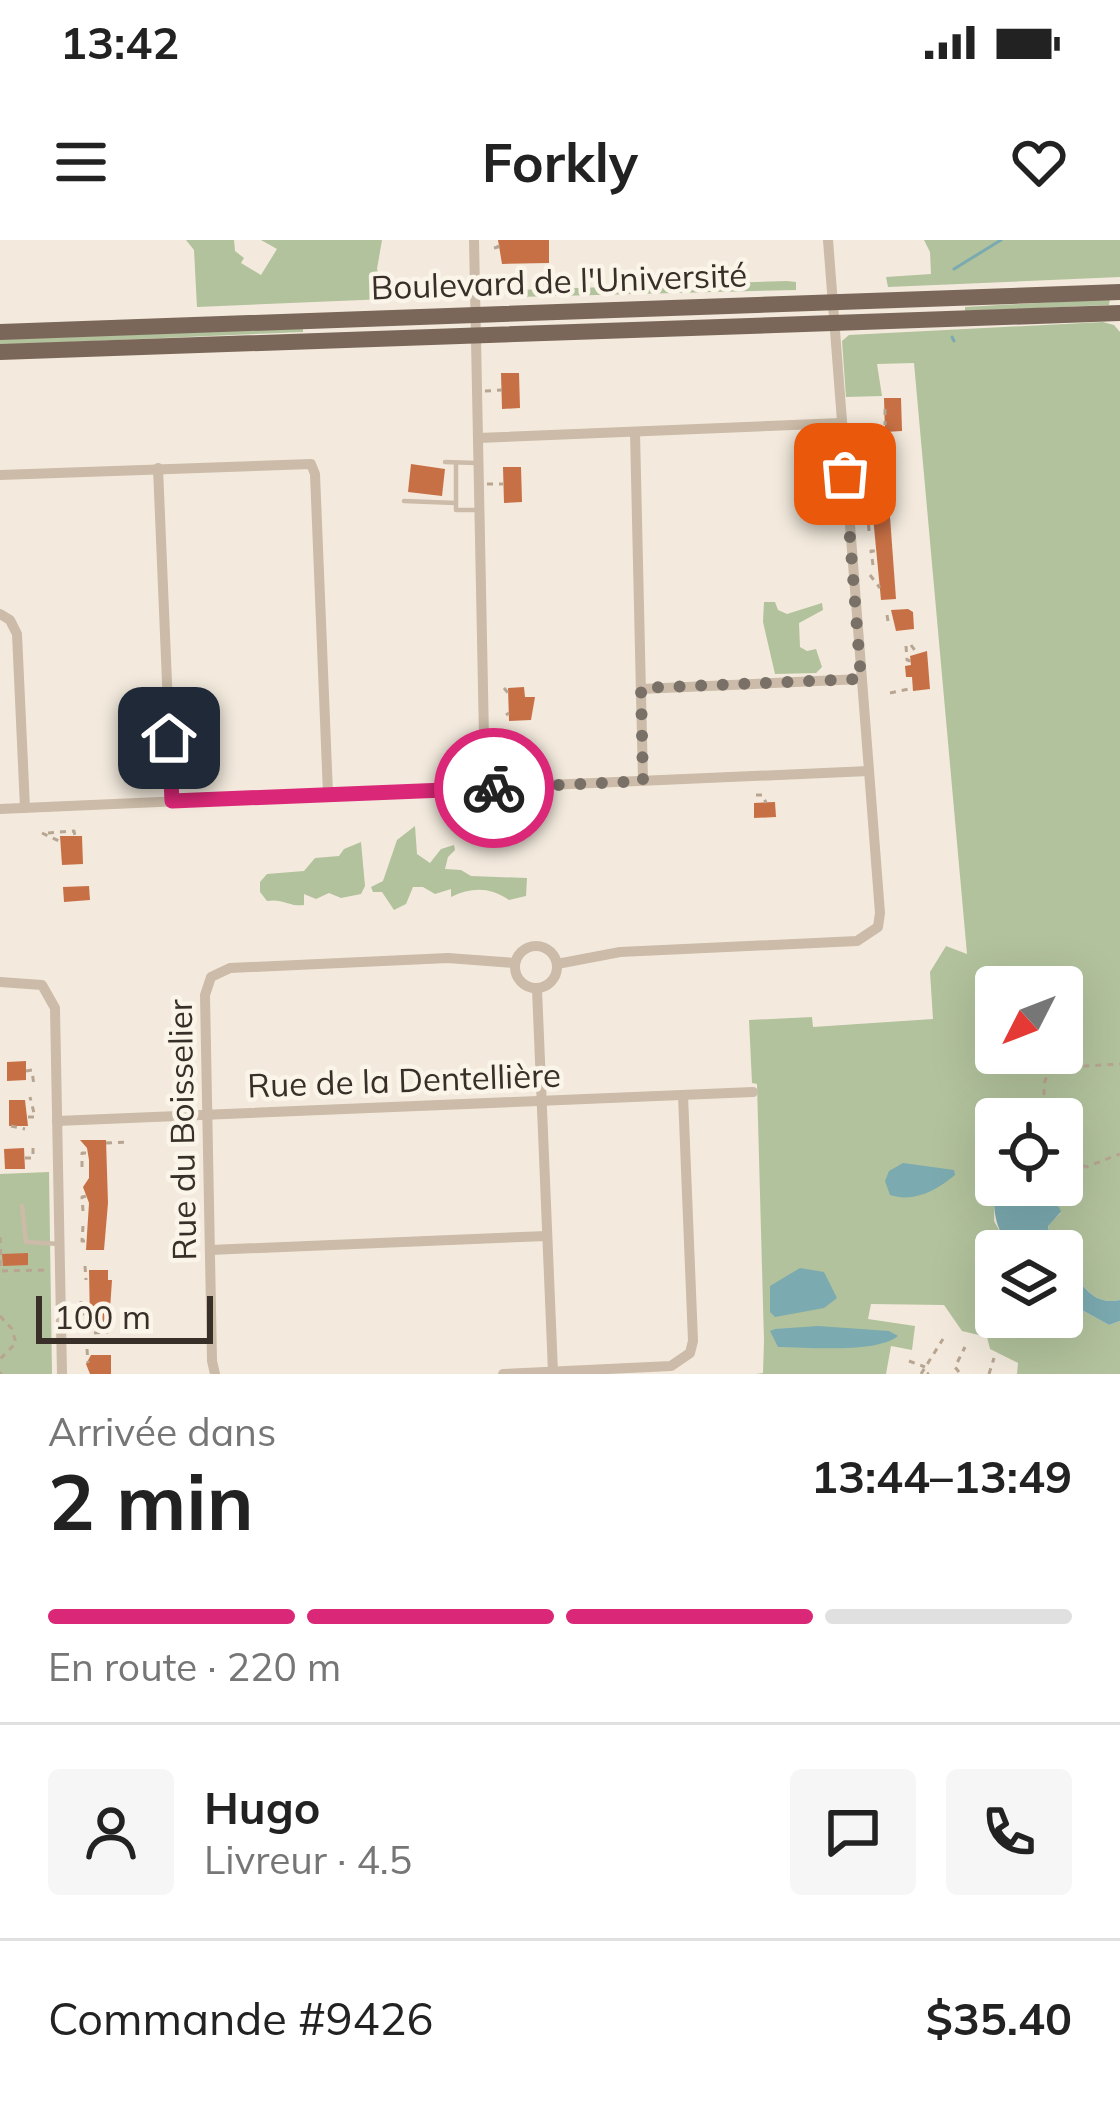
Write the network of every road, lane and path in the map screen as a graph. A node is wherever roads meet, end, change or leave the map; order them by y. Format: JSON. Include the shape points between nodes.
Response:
{"nodes":[{"id":1,"x":474,"y":240,"type":"edge"},
{"id":2,"x":499,"y":240,"type":"edge"},
{"id":3,"x":829,"y":240,"type":"edge"},
{"id":4,"x":494,"y":248,"type":"dead end"},
{"id":5,"x":1120,"y":292,"type":"edge"},
{"id":6,"x":832,"y":302,"type":"junction"},
{"id":7,"x":1120,"y":313,"type":"edge"},
{"id":8,"x":477,"y":314,"type":"junction"},
{"id":9,"x":833,"y":323,"type":"junction"},
{"id":10,"x":0,"y":332,"type":"edge"},
{"id":11,"x":477,"y":334,"type":"junction"},
{"id":12,"x":0,"y":352,"type":"edge"},
{"id":13,"x":478,"y":391,"type":"junction"},
{"id":14,"x":502,"y":391,"type":"dead end"},
{"id":15,"x":884,"y":409,"type":"dead end"},
{"id":16,"x":841,"y":423,"type":"junction"},
{"id":17,"x":885,"y":425,"type":"dead end"},
{"id":18,"x":635,"y":432,"type":"junction"},
{"id":19,"x":478,"y":438,"type":"junction"},
{"id":20,"x":865,"y":440,"type":"dead end"},
{"id":21,"x":866,"y":454,"type":"dead end"},
{"id":22,"x":446,"y":462,"type":"dead end"},
{"id":23,"x":456,"y":463,"type":"junction"},
{"id":24,"x":479,"y":463,"type":"junction"},
{"id":25,"x":158,"y":468,"type":"junction"},
{"id":26,"x":868,"y":473,"type":"dead end"},
{"id":27,"x":0,"y":475,"type":"edge"},
{"id":28,"x":869,"y":485,"type":"dead end"},
{"id":29,"x":442,"y":490,"type":"dead end"},
{"id":30,"x":456,"y":491,"type":"junction"},
{"id":31,"x":404,"y":501,"type":"dead end"},
{"id":32,"x":456,"y":502,"type":"junction"},
{"id":33,"x":480,"y":510,"type":"junction"},
{"id":34,"x":874,"y":517,"type":"dead end"},
{"id":35,"x":869,"y":532,"type":"dead end"},
{"id":36,"x":877,"y":551,"type":"dead end"},
{"id":37,"x":873,"y":565,"type":"dead end"},
{"id":38,"x":869,"y":575,"type":"dead end"},
{"id":39,"x":880,"y":587,"type":"dead end"},
{"id":40,"x":0,"y":614,"type":"edge"},
{"id":41,"x":887,"y":615,"type":"dead end"},
{"id":42,"x":892,"y":620,"type":"dead end"},
{"id":43,"x":916,"y":652,"type":"dead end"},
{"id":44,"x":910,"y":661,"type":"dead end"},
{"id":45,"x":861,"y":679,"type":"junction"},
{"id":46,"x":641,"y":688,"type":"junction"},
{"id":47,"x":913,"y":688,"type":"dead end"},
{"id":48,"x":890,"y":693,"type":"dead end"},
{"id":49,"x":868,"y":771,"type":"junction"},
{"id":50,"x":643,"y":781,"type":"junction"},
{"id":51,"x":485,"y":788,"type":"junction"},
{"id":52,"x":328,"y":794,"type":"junction"},
{"id":53,"x":756,"y":795,"type":"dead end"},
{"id":54,"x":172,"y":801,"type":"junction"},
{"id":55,"x":766,"y":802,"type":"dead end"},
{"id":56,"x":25,"y":808,"type":"junction"},
{"id":57,"x":0,"y":809,"type":"edge"},
{"id":58,"x":74,"y":836,"type":"dead end"},
{"id":59,"x":61,"y":842,"type":"dead end"},
{"id":60,"x":515,"y":963,"type":"junction"},
{"id":61,"x":557,"y":964,"type":"junction"},
{"id":62,"x":0,"y":982,"type":"edge"},
{"id":63,"x":537,"y":989,"type":"junction"},
{"id":64,"x":1120,"y":1064,"type":"edge"},
{"id":65,"x":26,"y":1071,"type":"dead end"},
{"id":66,"x":34,"y":1086,"type":"dead end"},
{"id":67,"x":753,"y":1092,"type":"dead end"},
{"id":68,"x":683,"y":1095,"type":"junction"},
{"id":69,"x":30,"y":1097,"type":"dead end"},
{"id":70,"x":1044,"y":1098,"type":"edge"},
{"id":71,"x":542,"y":1101,"type":"junction"},
{"id":72,"x":208,"y":1115,"type":"junction"},
{"id":73,"x":28,"y":1117,"type":"dead end"},
{"id":74,"x":57,"y":1121,"type":"junction"},
{"id":75,"x":11,"y":1126,"type":"dead end"},
{"id":76,"x":25,"y":1129,"type":"dead end"},
{"id":77,"x":130,"y":1142,"type":"dead end"},
{"id":78,"x":106,"y":1143,"type":"dead end"},
{"id":79,"x":33,"y":1144,"type":"dead end"},
{"id":80,"x":87,"y":1153,"type":"dead end"},
{"id":81,"x":1120,"y":1154,"type":"edge"},
{"id":82,"x":25,"y":1158,"type":"dead end"},
{"id":83,"x":1083,"y":1165,"type":"edge"},
{"id":84,"x":82,"y":1167,"type":"dead end"},
{"id":85,"x":87,"y":1196,"type":"dead end"},
{"id":86,"x":22,"y":1206,"type":"dead end"},
{"id":87,"x":83,"y":1211,"type":"dead end"},
{"id":88,"x":82,"y":1226,"type":"dead end"},
{"id":89,"x":548,"y":1236,"type":"junction"},
{"id":90,"x":0,"y":1237,"type":"edge"},
{"id":91,"x":86,"y":1240,"type":"dead end"},
{"id":92,"x":59,"y":1244,"type":"junction"},
{"id":93,"x":210,"y":1250,"type":"junction"},
{"id":94,"x":0,"y":1260,"type":"edge"},
{"id":95,"x":85,"y":1267,"type":"dead end"},
{"id":96,"x":51,"y":1270,"type":"dead end"},
{"id":97,"x":86,"y":1280,"type":"dead end"},
{"id":98,"x":81,"y":1301,"type":"dead end"},
{"id":99,"x":87,"y":1313,"type":"dead end"},
{"id":100,"x":0,"y":1316,"type":"edge"},
{"id":101,"x":106,"y":1324,"type":"dead end"},
{"id":102,"x":94,"y":1333,"type":"dead end"},
{"id":103,"x":944,"y":1339,"type":"dead end"},
{"id":104,"x":965,"y":1347,"type":"dead end"},
{"id":105,"x":87,"y":1349,"type":"dead end"},
{"id":106,"x":994,"y":1358,"type":"dead end"},
{"id":107,"x":0,"y":1359,"type":"edge"},
{"id":108,"x":909,"y":1361,"type":"dead end"},
{"id":109,"x":88,"y":1363,"type":"dead end"},
{"id":110,"x":925,"y":1366,"type":"junction"},
{"id":111,"x":553,"y":1372,"type":"edge"},
{"id":112,"x":959,"y":1372,"type":"edge"},
{"id":113,"x":62,"y":1374,"type":"edge"},
{"id":114,"x":215,"y":1374,"type":"edge"},
{"id":115,"x":503,"y":1374,"type":"edge"},
{"id":116,"x":926,"y":1374,"type":"edge"},
{"id":117,"x":989,"y":1374,"type":"edge"}],
"edges":[{"from":1,"to":8,"type":"street"},
{"from":2,"to":4,"type":"path"},
{"from":3,"to":6,"type":"street"},
{"from":5,"to":6,"type":"main road","name":"Boulevard de l'Université"},
{"from":6,"to":8,"type":"main road","name":"Boulevard de l'Université"},
{"from":6,"to":9,"type":"street"},
{"from":7,"to":9,"type":"main road","name":"Boulevard de l'Université"},
{"from":8,"to":10,"type":"main road","name":"Boulevard de l'Université"},
{"from":8,"to":11,"type":"street"},
{"from":9,"to":11,"type":"main road","name":"Boulevard de l'Université"},
{"from":9,"to":16,"type":"street"},
{"from":11,"to":12,"type":"main road","name":"Boulevard de l'Université"},
{"from":11,"to":13,"type":"street"},
{"from":13,"to":14,"type":"path"},
{"from":13,"to":19,"type":"street"},
{"from":15,"to":17,"type":"path"},
{"from":16,"to":18,"type":"street"},
{"from":16,"to":45,"type":"street"},
{"from":18,"to":19,"type":"street"},
{"from":18,"to":46,"type":"street"},
{"from":19,"to":24,"type":"street"},
{"from":20,"to":21,"type":"path"},
{"from":22,"to":23,"type":"lane"},
{"from":23,"to":24,"type":"lane"},
{"from":23,"to":30,"type":"lane"},
{"from":24,"to":33,"type":"street"},
{"from":25,"to":27,"type":"street"},
{"from":25,"to":52,"type":"street","via":[[313,466]]},
{"from":25,"to":54,"type":"street"},
{"from":26,"to":28,"type":"path"},
{"from":29,"to":30,"type":"lane"},
{"from":30,"to":32,"type":"lane"},
{"from":31,"to":32,"type":"lane"},
{"from":32,"to":33,"type":"lane","via":[[456,510]]},
{"from":33,"to":51,"type":"street"},
{"from":34,"to":35,"type":"path"},
{"from":36,"to":37,"type":"path"},
{"from":38,"to":39,"type":"path"},
{"from":40,"to":56,"type":"street","via":[[17,634]]},
{"from":41,"to":42,"type":"path"},
{"from":43,"to":44,"type":"path","via":[[908,646]]},
{"from":45,"to":46,"type":"street"},
{"from":45,"to":49,"type":"street"},
{"from":46,"to":50,"type":"street"},
{"from":47,"to":48,"type":"path"},
{"from":49,"to":50,"type":"street"},
{"from":49,"to":61,"type":"street","via":[[876,931],[857,941],[612,952]]},
{"from":50,"to":51,"type":"street"},
{"from":51,"to":52,"type":"street"},
{"from":52,"to":54,"type":"street"},
{"from":53,"to":55,"type":"path"},
{"from":54,"to":56,"type":"street"},
{"from":56,"to":57,"type":"street"},
{"from":58,"to":59,"type":"path","via":[[45,833]]},
{"from":60,"to":61,"type":"street","via":[[536,946]]},
{"from":60,"to":63,"type":"street","via":[[522,983]]},
{"from":60,"to":72,"type":"street","name":"Rue du Boisselier","via":[[448,958],[223,969],[206,988]]},
{"from":61,"to":63,"type":"street","via":[[553,981]]},
{"from":62,"to":74,"type":"street","via":[[38,983],[54,1000]]},
{"from":63,"to":71,"type":"street"},
{"from":64,"to":70,"type":"path","via":[[1053,1067]]},
{"from":65,"to":66,"type":"path"},
{"from":67,"to":68,"type":"street","name":"Rue de la Dentellière"},
{"from":68,"to":71,"type":"street","name":"Rue de la Dentellière"},
{"from":68,"to":111,"type":"street","via":[[690,1353],[671,1366]]},
{"from":69,"to":73,"type":"path","via":[[34,1118]]},
{"from":71,"to":72,"type":"street","name":"Rue de la Dentellière"},
{"from":71,"to":89,"type":"street"},
{"from":72,"to":74,"type":"street","name":"Rue de la Dentellière"},
{"from":72,"to":93,"type":"street","name":"Rue du Boisselier"},
{"from":74,"to":92,"type":"street"},
{"from":75,"to":76,"type":"path"},
{"from":77,"to":78,"type":"path"},
{"from":79,"to":82,"type":"path","via":[[33,1158]]},
{"from":80,"to":84,"type":"path"},
{"from":81,"to":83,"type":"path"},
{"from":85,"to":87,"type":"path"},
{"from":86,"to":92,"type":"lane","via":[[26,1242]]},
{"from":88,"to":91,"type":"path"},
{"from":89,"to":93,"type":"street"},
{"from":89,"to":111,"type":"street"},
{"from":90,"to":94,"type":"path"},
{"from":92,"to":113,"type":"street"},
{"from":93,"to":114,"type":"street","name":"Rue du Boisselier"},
{"from":94,"to":96,"type":"path","via":[[1,1271]]},
{"from":95,"to":97,"type":"path"},
{"from":98,"to":99,"type":"path"},
{"from":100,"to":107,"type":"path","via":[[16,1343]]},
{"from":101,"to":102,"type":"path","via":[[107,1332]]},
{"from":103,"to":110,"type":"path"},
{"from":104,"to":112,"type":"path"},
{"from":105,"to":109,"type":"path"},
{"from":106,"to":117,"type":"path"},
{"from":108,"to":110,"type":"path"},
{"from":110,"to":116,"type":"path"},
{"from":111,"to":115,"type":"street"}]}
